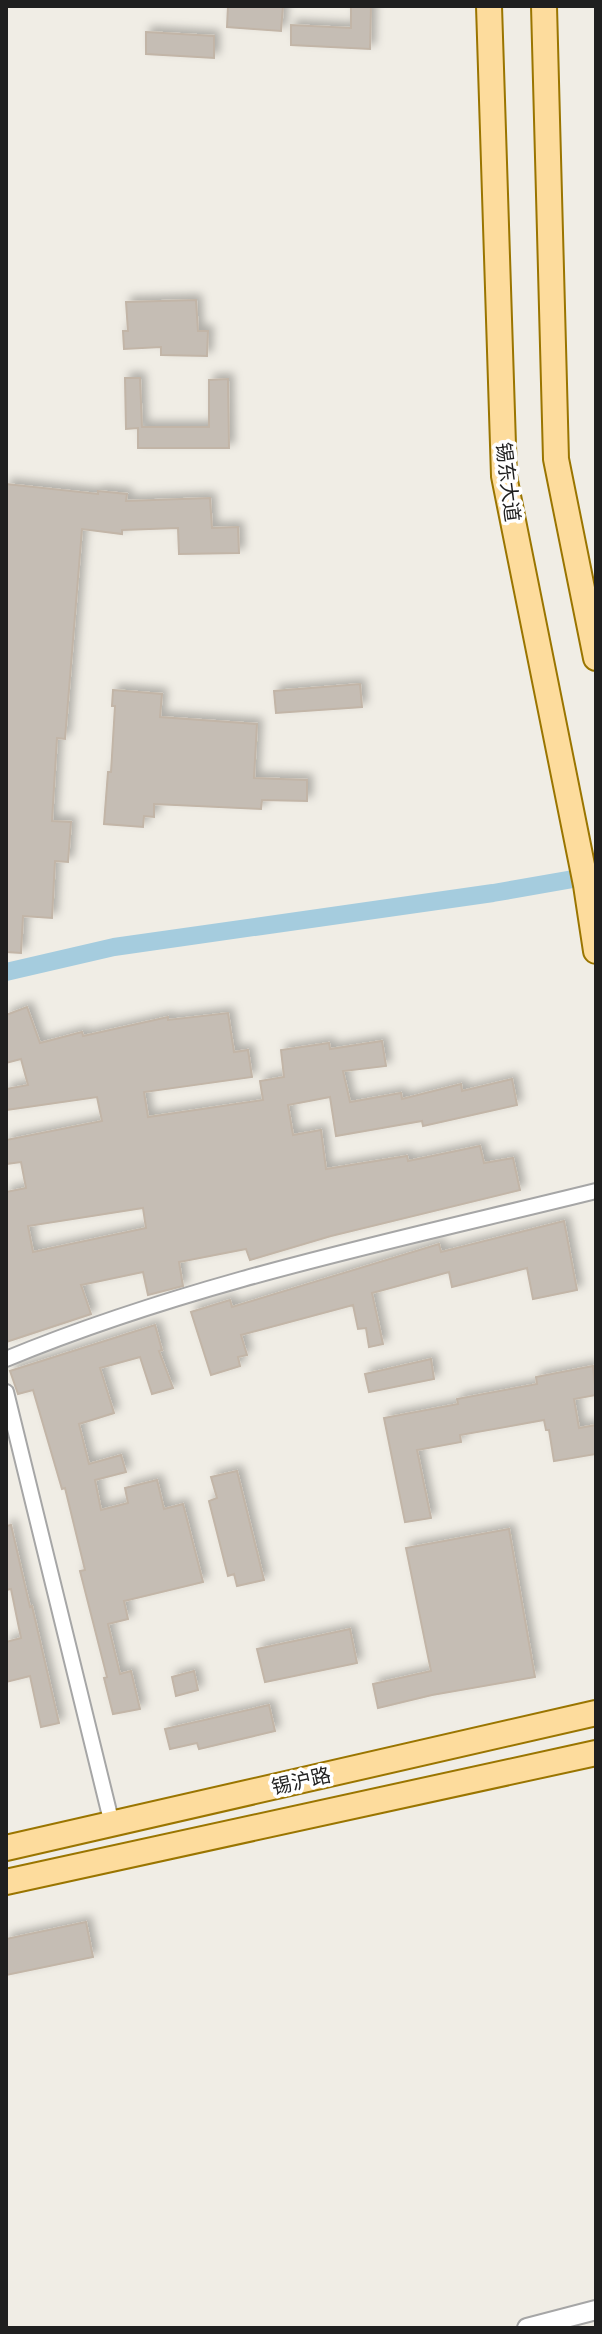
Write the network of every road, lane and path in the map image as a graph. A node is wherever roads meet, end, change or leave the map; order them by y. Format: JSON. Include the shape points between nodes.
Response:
{"nodes":[{"id":1,"x":489,"y":6,"type":"edge"},
{"id":2,"x":544,"y":6,"type":"edge"},
{"id":3,"x":596,"y":658,"type":"edge"},
{"id":4,"x":596,"y":951,"type":"edge"},
{"id":5,"x":596,"y":1191,"type":"edge"},
{"id":6,"x":6,"y":1359,"type":"edge"},
{"id":7,"x":6,"y":1392,"type":"edge"},
{"id":8,"x":596,"y":1713,"type":"edge"},
{"id":9,"x":596,"y":1753,"type":"edge"},
{"id":10,"x":112,"y":1824,"type":"junction"},
{"id":11,"x":6,"y":1848,"type":"edge"},
{"id":12,"x":6,"y":1882,"type":"edge"},
{"id":13,"x":596,"y":2310,"type":"edge"},
{"id":14,"x":527,"y":2328,"type":"edge"}],
"edges":[{"from":1,"to":4,"type":"main road","name":"锡东大道","via":[[504,476]]},
{"from":2,"to":3,"type":"main road","via":[[556,459]]},
{"from":5,"to":6,"type":"street","via":[[231,1282],[63,1335]]},
{"from":7,"to":10,"type":"street"},
{"from":8,"to":10,"type":"main road","name":"锡沪路"},
{"from":9,"to":12,"type":"main road","name":"锡沪路"},
{"from":10,"to":11,"type":"main road","name":"锡沪路"},
{"from":13,"to":14,"type":"street"}]}
